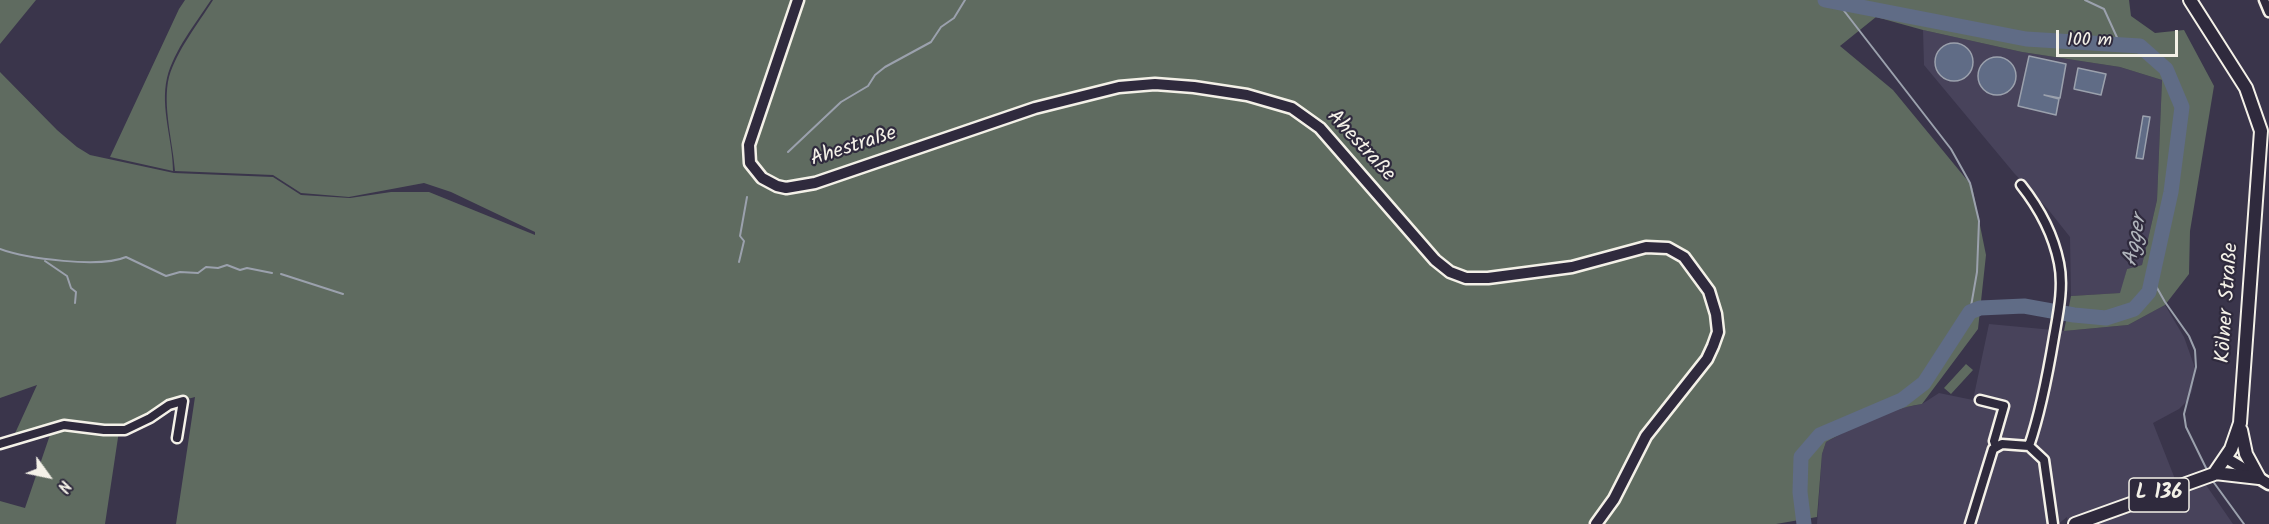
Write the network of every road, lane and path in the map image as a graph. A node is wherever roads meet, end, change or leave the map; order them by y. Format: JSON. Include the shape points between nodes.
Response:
{"nodes":[{"id":1,"x":798,"y":0,"type":"edge"},
{"id":2,"x":2190,"y":0,"type":"edge"},
{"id":3,"x":2264,"y":0,"type":"edge"},
{"id":4,"x":2269,"y":12,"type":"edge"},
{"id":5,"x":2264,"y":165,"type":"edge"},
{"id":6,"x":2021,"y":185,"type":"dead end"},
{"id":7,"x":1980,"y":400,"type":"dead end"},
{"id":8,"x":2240,"y":423,"type":"junction"},
{"id":9,"x":177,"y":438,"type":"dead end"},
{"id":10,"x":0,"y":444,"type":"edge"},
{"id":11,"x":2029,"y":446,"type":"junction"},
{"id":12,"x":1996,"y":447,"type":"junction"},
{"id":13,"x":2226,"y":458,"type":"junction"},
{"id":14,"x":2212,"y":475,"type":"junction"},
{"id":15,"x":2264,"y":481,"type":"edge"},
{"id":16,"x":1596,"y":524,"type":"edge"},
{"id":17,"x":1970,"y":524,"type":"edge"},
{"id":18,"x":2053,"y":524,"type":"edge"},
{"id":19,"x":2075,"y":524,"type":"edge"}],
"edges":[{"from":1,"to":16,"type":"main road","name":"Ahestraße","via":[[749,145],[750,163],[762,178],[777,186],[815,183],[1035,108],[1119,87],[1194,87],[1247,95],[1292,108],[1320,128],[1435,260],[1466,278],[1488,279],[1572,267],[1646,247],[1668,248],[1684,257],[1709,291],[1718,332],[1707,359],[1646,436],[1614,499]]},
{"from":2,"to":5,"type":"main road","name":"Kölner Straße","number":"L 136","via":[[2248,94],[2261,131]]},
{"from":3,"to":4,"type":"street"},
{"from":5,"to":8,"type":"main road","name":"Kölner Straße","number":"L 136"},
{"from":6,"to":11,"type":"street","via":[[2048,226],[2059,263],[2056,325]]},
{"from":7,"to":12,"type":"street","via":[[2004,406],[1994,441]]},
{"from":8,"to":13,"type":"main road","name":"Kölner Straße","number":"L 136"},
{"from":8,"to":15,"type":"main road","via":[[2246,454]]},
{"from":9,"to":10,"type":"street","via":[[183,401],[125,430],[64,425]]},
{"from":11,"to":12,"type":"street"},
{"from":11,"to":18,"type":"street","via":[[2044,460]]},
{"from":12,"to":17,"type":"street","via":[[1990,455]]},
{"from":13,"to":14,"type":"main road","name":"Kölner Straße","number":"L 136"},
{"from":13,"to":15,"type":"main road"},
{"from":14,"to":15,"type":"main road"},
{"from":14,"to":19,"type":"main road","number":"L 136"}]}
